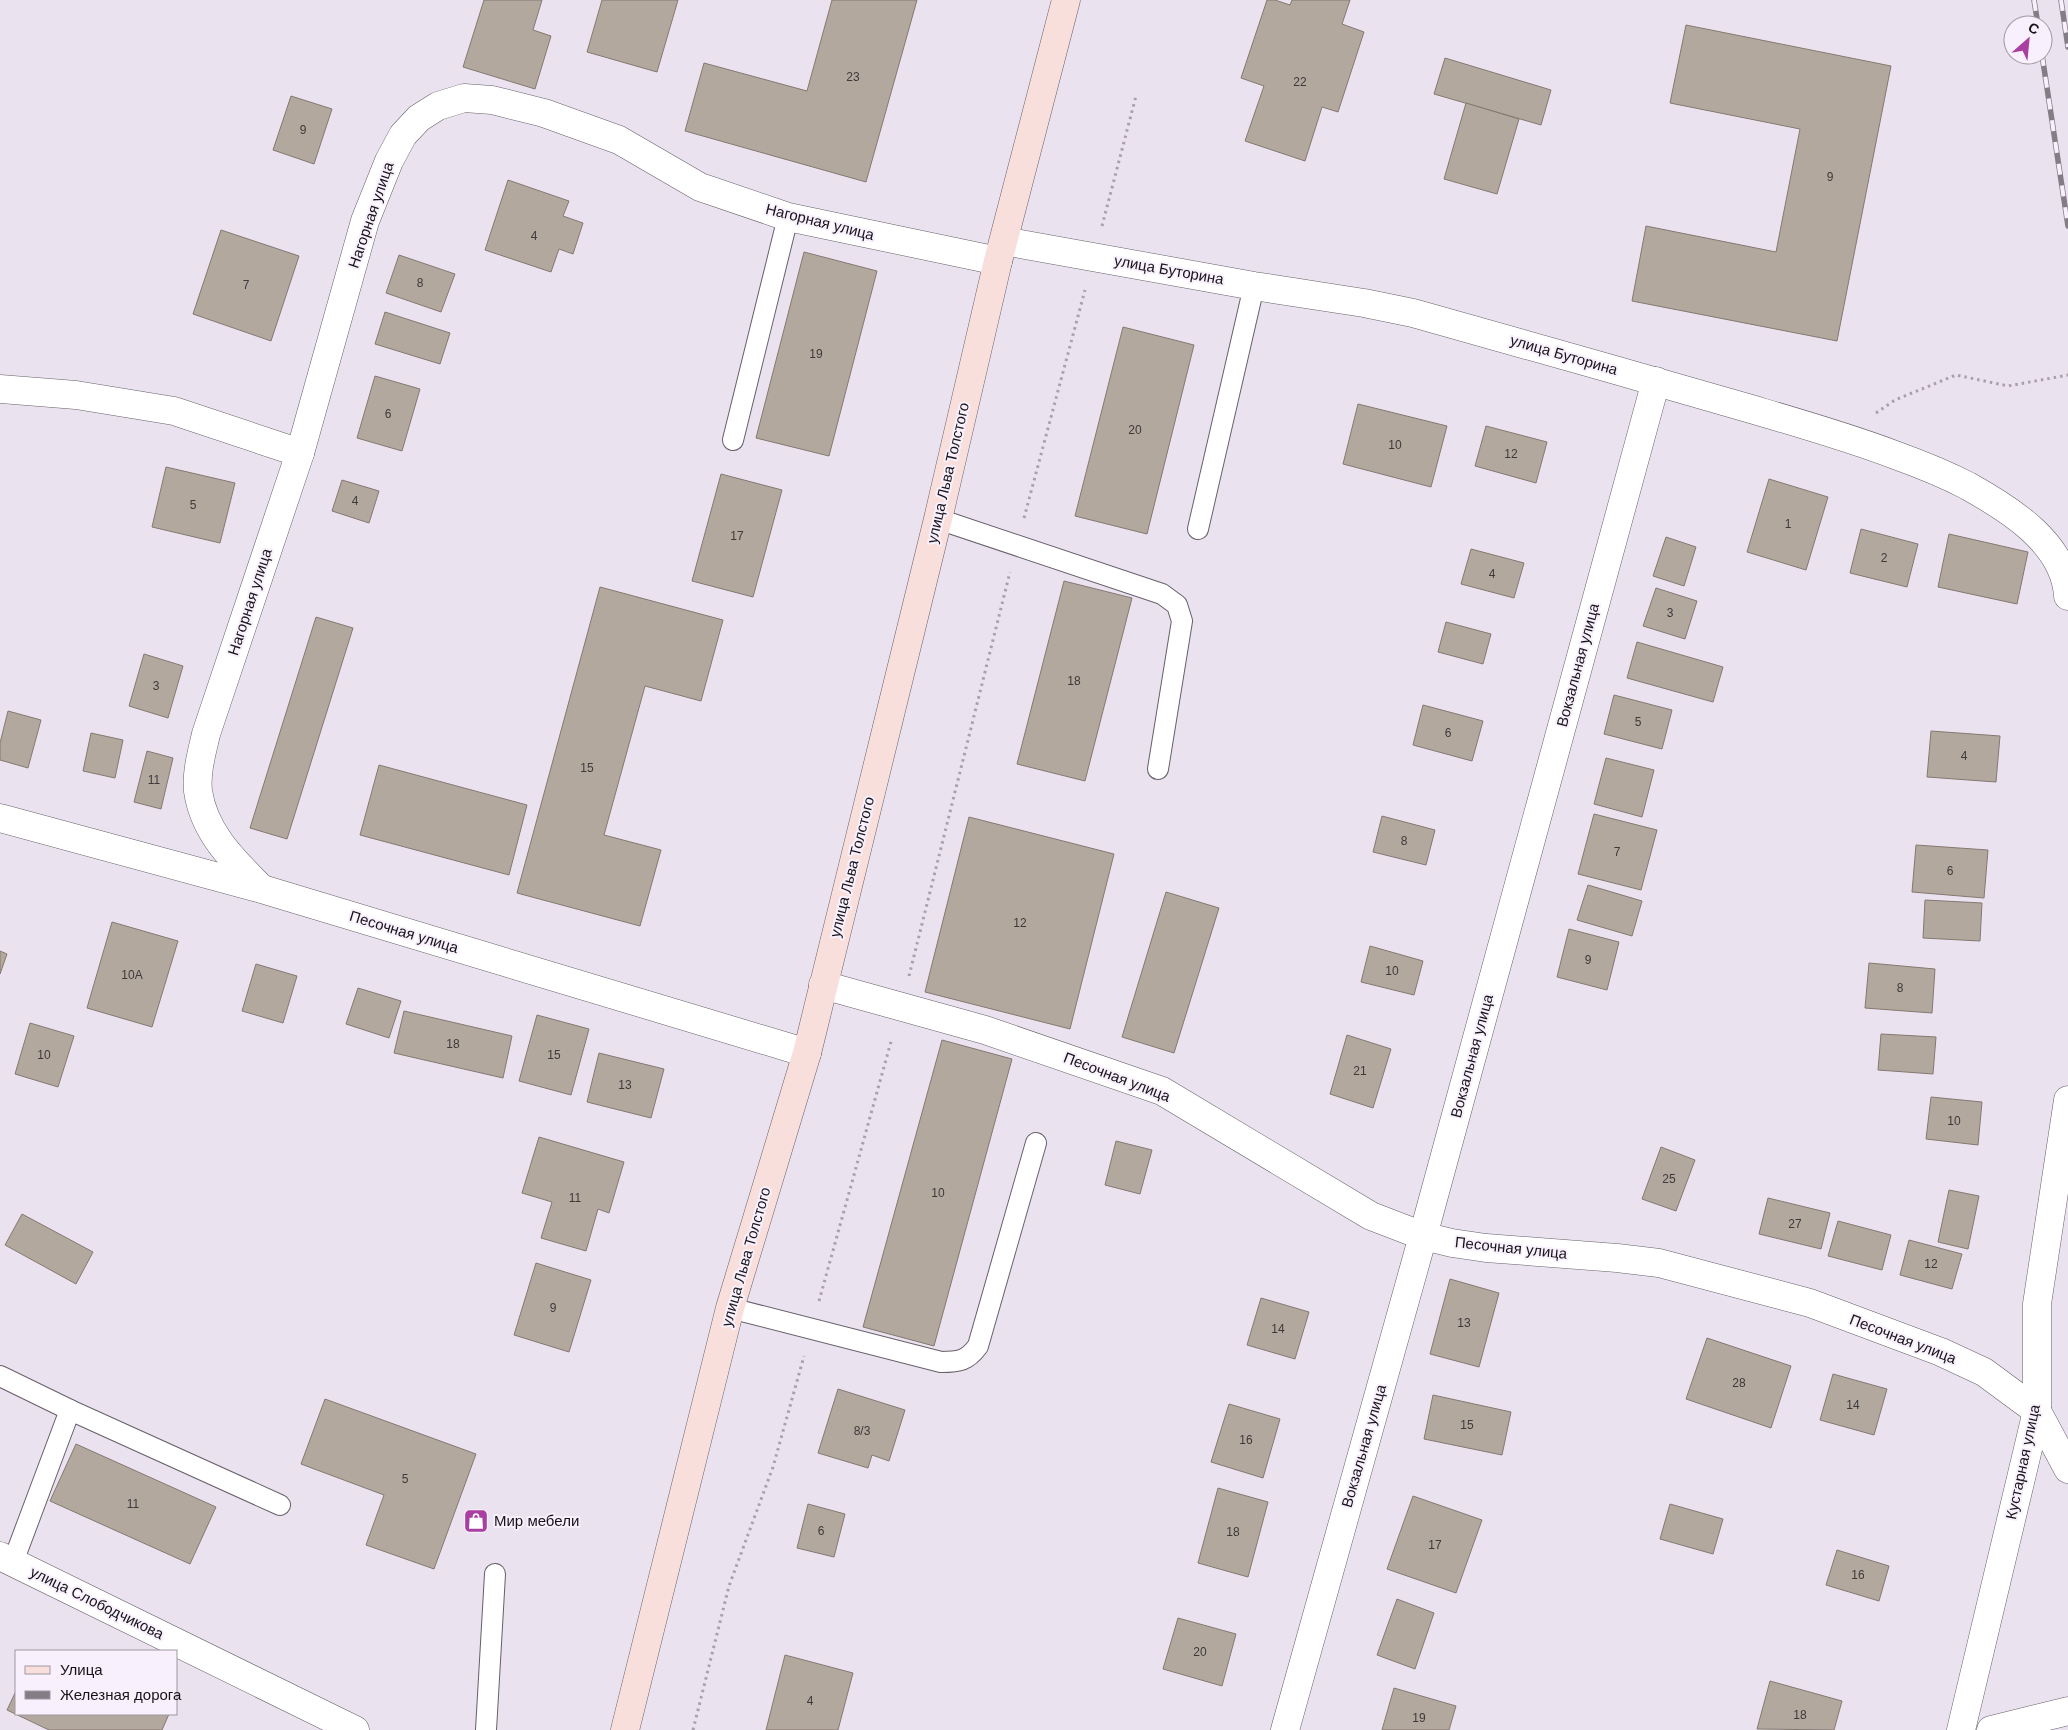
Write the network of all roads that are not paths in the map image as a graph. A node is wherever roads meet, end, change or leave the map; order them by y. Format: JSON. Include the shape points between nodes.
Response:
{"nodes":[{"id":1,"x":1066,"y":0,"type":"edge"},
{"id":2,"x":788,"y":218,"type":"junction"},
{"id":3,"x":1001,"y":251,"type":"junction"},
{"id":4,"x":1254,"y":286,"type":"junction"},
{"id":5,"x":1656,"y":381,"type":"junction"},
{"id":6,"x":0,"y":389,"type":"edge"},
{"id":7,"x":733,"y":440,"type":"dead end"},
{"id":8,"x":300,"y":453,"type":"junction"},
{"id":9,"x":938,"y":519,"type":"junction"},
{"id":10,"x":1198,"y":528,"type":"dead end"},
{"id":11,"x":2068,"y":589,"type":"edge"},
{"id":12,"x":2068,"y":596,"type":"edge"},
{"id":13,"x":1158,"y":769,"type":"dead end"},
{"id":14,"x":0,"y":818,"type":"edge"},
{"id":15,"x":262,"y":889,"type":"junction"},
{"id":16,"x":823,"y":985,"type":"junction"},
{"id":17,"x":807,"y":1053,"type":"junction"},
{"id":18,"x":2068,"y":1100,"type":"edge"},
{"id":19,"x":1036,"y":1143,"type":"dead end"},
{"id":20,"x":1423,"y":1236,"type":"junction"},
{"id":21,"x":730,"y":1308,"type":"junction"},
{"id":22,"x":0,"y":1376,"type":"edge"},
{"id":23,"x":70,"y":1410,"type":"junction"},
{"id":24,"x":2037,"y":1412,"type":"junction"},
{"id":25,"x":2068,"y":1469,"type":"edge"},
{"id":26,"x":280,"y":1505,"type":"dead end"},
{"id":27,"x":7,"y":1559,"type":"edge"},
{"id":28,"x":495,"y":1574,"type":"dead end"},
{"id":29,"x":2068,"y":1711,"type":"edge"},
{"id":30,"x":355,"y":1730,"type":"edge"},
{"id":31,"x":486,"y":1730,"type":"edge"},
{"id":32,"x":625,"y":1730,"type":"edge"},
{"id":33,"x":1285,"y":1730,"type":"edge"},
{"id":34,"x":1961,"y":1730,"type":"edge"},
{"id":35,"x":1991,"y":1730,"type":"edge"}],
"edges":[{"from":1,"to":3,"type":"main road","name":"улица Льва Толстого"},
{"from":2,"to":3,"type":"street","name":"Нагорная улица"},
{"from":2,"to":7,"type":"lane"},
{"from":2,"to":8,"type":"street","name":"Нагорная улица","via":[[700,187],[619,140],[544,113],[492,100],[464,98],[438,106],[419,118],[403,135],[365,221]]},
{"from":3,"to":4,"type":"street","name":"улица Буторина"},
{"from":3,"to":9,"type":"main road","name":"улица Льва Толстого"},
{"from":4,"to":5,"type":"street","name":"улица Буторина","via":[[1364,302],[1413,313]]},
{"from":4,"to":10,"type":"lane"},
{"from":5,"to":11,"type":"street","name":"улица Буторина","via":[[1842,435],[1968,486],[2022,521],[2043,539],[2059,564]]},
{"from":5,"to":20,"type":"street","name":"Вокзальная улица"},
{"from":6,"to":8,"type":"street","via":[[76,395],[174,411]]},
{"from":8,"to":15,"type":"street","name":"Нагорная улица","via":[[210,724],[200,764],[198,790],[203,812],[217,841]]},
{"from":9,"to":13,"type":"lane","via":[[1162,594],[1177,605],[1182,621]]},
{"from":9,"to":16,"type":"main road","name":"улица Льва Толстого"},
{"from":11,"to":12,"type":"street"},
{"from":14,"to":15,"type":"street","name":"Песочная улица"},
{"from":15,"to":17,"type":"street","name":"Песочная улица"},
{"from":16,"to":17,"type":"main road","name":"улица Льва Толстого"},
{"from":16,"to":20,"type":"street","name":"Песочная улица","via":[[985,1030],[1162,1091],[1371,1216]]},
{"from":17,"to":21,"type":"main road","name":"улица Льва Толстого"},
{"from":18,"to":24,"type":"street","name":"Кустарная улица","via":[[2037,1304]]},
{"from":19,"to":21,"type":"lane","via":[[978,1346],[970,1357],[941,1362]]},
{"from":20,"to":24,"type":"street","name":"Песочная улица","via":[[1486,1248],[1659,1263],[1810,1303],[1941,1352],[1984,1372]]},
{"from":20,"to":33,"type":"street","name":"Вокзальная улица"},
{"from":21,"to":32,"type":"main road","name":"улица Льва Толстого"},
{"from":22,"to":23,"type":"lane"},
{"from":23,"to":26,"type":"lane"},
{"from":23,"to":27,"type":"lane"},
{"from":24,"to":25,"type":"street","name":"Песочная улица"},
{"from":24,"to":34,"type":"street","name":"Кустарная улица"},
{"from":27,"to":30,"type":"street","name":"улица Слободчикова"},
{"from":28,"to":31,"type":"lane"},
{"from":29,"to":35,"type":"street"}]}
